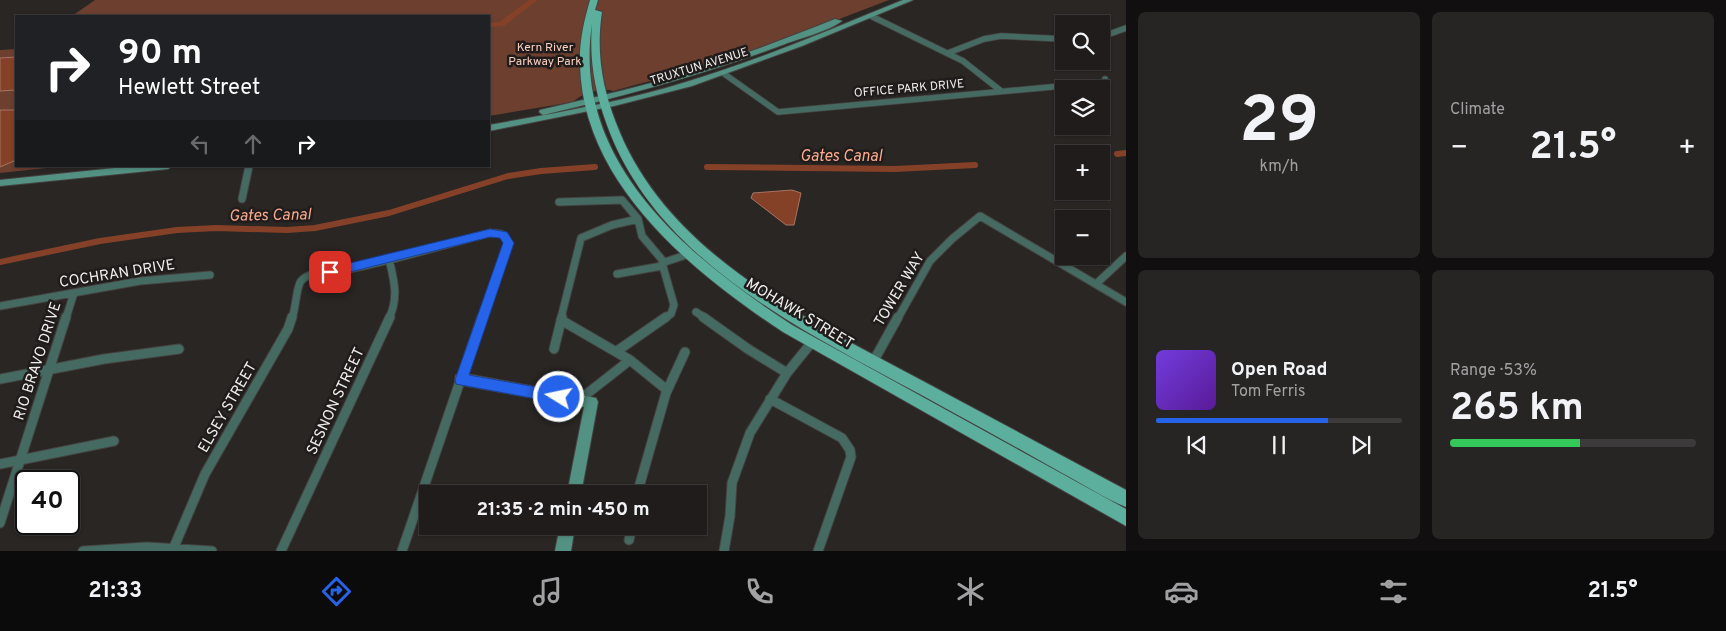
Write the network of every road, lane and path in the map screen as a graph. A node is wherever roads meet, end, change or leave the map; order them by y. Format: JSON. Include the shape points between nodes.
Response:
{"nodes":[{"id":1,"x":594,"y":0,"type":"edge"},
{"id":2,"x":601,"y":0,"type":"edge"},
{"id":3,"x":909,"y":0,"type":"edge"},
{"id":4,"x":892,"y":1,"type":"edge"},
{"id":5,"x":870,"y":16,"type":"junction"},
{"id":6,"x":841,"y":20,"type":"junction"},
{"id":7,"x":1126,"y":28,"type":"edge"},
{"id":8,"x":1110,"y":34,"type":"edge"},
{"id":9,"x":1055,"y":38,"type":"edge"},
{"id":10,"x":948,"y":54,"type":"junction"},
{"id":11,"x":723,"y":73,"type":"junction"},
{"id":12,"x":1105,"y":79,"type":"dead end"},
{"id":13,"x":1001,"y":91,"type":"junction"},
{"id":14,"x":603,"y":102,"type":"junction"},
{"id":15,"x":590,"y":106,"type":"junction"},
{"id":16,"x":490,"y":122,"type":"edge"},
{"id":17,"x":490,"y":128,"type":"edge"},
{"id":18,"x":611,"y":158,"type":"junction"},
{"id":19,"x":89,"y":167,"type":"edge"},
{"id":20,"x":158,"y":167,"type":"edge"},
{"id":21,"x":249,"y":167,"type":"edge"},
{"id":22,"x":635,"y":174,"type":"junction"},
{"id":23,"x":0,"y":176,"type":"edge"},
{"id":24,"x":0,"y":183,"type":"edge"},
{"id":25,"x":242,"y":199,"type":"dead end"},
{"id":26,"x":559,"y":202,"type":"dead end"},
{"id":27,"x":638,"y":219,"type":"junction"},
{"id":28,"x":686,"y":255,"type":"junction"},
{"id":29,"x":1126,"y":256,"type":"edge"},
{"id":30,"x":389,"y":259,"type":"junction"},
{"id":31,"x":663,"y":264,"type":"junction"},
{"id":32,"x":725,"y":270,"type":"junction"},
{"id":33,"x":617,"y":274,"type":"dead end"},
{"id":34,"x":210,"y":275,"type":"dead end"},
{"id":35,"x":1096,"y":284,"type":"junction"},
{"id":36,"x":74,"y":293,"type":"junction"},
{"id":37,"x":1126,"y":302,"type":"edge"},
{"id":38,"x":0,"y":306,"type":"edge"},
{"id":39,"x":696,"y":312,"type":"dead end"},
{"id":40,"x":561,"y":320,"type":"junction"},
{"id":41,"x":812,"y":342,"type":"junction"},
{"id":42,"x":179,"y":349,"type":"dead end"},
{"id":43,"x":554,"y":349,"type":"dead end"},
{"id":44,"x":617,"y":351,"type":"junction"},
{"id":45,"x":685,"y":352,"type":"dead end"},
{"id":46,"x":630,"y":360,"type":"junction"},
{"id":47,"x":870,"y":368,"type":"junction"},
{"id":48,"x":49,"y":370,"type":"junction"},
{"id":49,"x":787,"y":373,"type":"junction"},
{"id":50,"x":0,"y":379,"type":"edge"},
{"id":51,"x":461,"y":380,"type":"junction"},
{"id":52,"x":667,"y":390,"type":"junction"},
{"id":53,"x":770,"y":399,"type":"junction"},
{"id":54,"x":579,"y":400,"type":"junction"},
{"id":55,"x":114,"y":440,"type":"dead end"},
{"id":56,"x":20,"y":460,"type":"junction"},
{"id":57,"x":0,"y":464,"type":"edge"},
{"id":58,"x":576,"y":485,"type":"edge"},
{"id":59,"x":640,"y":485,"type":"edge"},
{"id":60,"x":1126,"y":500,"type":"edge"},
{"id":61,"x":1126,"y":518,"type":"edge"},
{"id":62,"x":0,"y":523,"type":"edge"},
{"id":63,"x":566,"y":535,"type":"edge"},
{"id":64,"x":630,"y":535,"type":"edge"},
{"id":65,"x":629,"y":540,"type":"dead end"},
{"id":66,"x":174,"y":547,"type":"junction"},
{"id":67,"x":83,"y":551,"type":"edge"},
{"id":68,"x":212,"y":551,"type":"edge"},
{"id":69,"x":281,"y":551,"type":"edge"},
{"id":70,"x":402,"y":551,"type":"edge"},
{"id":71,"x":563,"y":551,"type":"edge"},
{"id":72,"x":724,"y":551,"type":"edge"},
{"id":73,"x":818,"y":551,"type":"edge"}],
"edges":[{"from":1,"to":15,"type":"main road","name":"MOHAWK STREET","via":[[583,42]]},
{"from":2,"to":14,"type":"main road","name":"MOHAWK STREET","via":[[594,40]]},
{"from":3,"to":5,"type":"main road","name":"TRUXTUN AVENUE"},
{"from":4,"to":5,"type":"main road","via":[[872,11]]},
{"from":4,"to":6,"type":"main road","name":"TRUXTUN AVENUE"},
{"from":5,"to":6,"type":"main road"},
{"from":5,"to":10,"type":"street"},
{"from":5,"to":11,"type":"main road","name":"TRUXTUN AVENUE"},
{"from":6,"to":14,"type":"main road","name":"TRUXTUN AVENUE","via":[[716,67]]},
{"from":7,"to":8,"type":"street"},
{"from":9,"to":10,"type":"street","via":[[1001,36],[984,39]]},
{"from":10,"to":13,"type":"street","via":[[978,70]]},
{"from":11,"to":13,"type":"street","name":"OFFICE PARK DRIVE","via":[[778,112]]},
{"from":11,"to":14,"type":"main road","name":"TRUXTUN AVENUE","via":[[652,94]]},
{"from":12,"to":13,"type":"street","name":"OFFICE PARK DRIVE","via":[[1105,82]]},
{"from":14,"to":15,"type":"main road","name":"TRUXTUN AVENUE"},
{"from":14,"to":22,"type":"main road","name":"MOHAWK STREET"},
{"from":15,"to":16,"type":"main road","name":"TRUXTUN AVENUE"},
{"from":15,"to":17,"type":"main road","name":"TRUXTUN AVENUE"},
{"from":15,"to":18,"type":"main road","name":"MOHAWK STREET"},
{"from":18,"to":22,"type":"main road","via":[[624,170]]},
{"from":18,"to":28,"type":"main road","name":"MOHAWK STREET","via":[[643,208]]},
{"from":19,"to":23,"type":"main road"},
{"from":20,"to":24,"type":"main road"},
{"from":21,"to":25,"type":"street"},
{"from":22,"to":32,"type":"main road","name":"MOHAWK STREET","via":[[669,218]]},
{"from":26,"to":27,"type":"street","via":[[622,200]]},
{"from":27,"to":31,"type":"street","via":[[642,236]]},
{"from":27,"to":40,"type":"street","via":[[612,225],[581,238]]},
{"from":28,"to":31,"type":"street"},
{"from":28,"to":32,"type":"main road"},
{"from":28,"to":41,"type":"main road","name":"MOHAWK STREET","via":[[754,308]]},
{"from":29,"to":35,"type":"street"},
{"from":30,"to":51,"type":"street","via":[[490,233],[504,235],[508,243]]},
{"from":30,"to":66,"type":"street","name":"ELSEY STREET","via":[[307,276],[300,282],[296,308],[288,329],[205,474]]},
{"from":30,"to":69,"type":"street","name":"SESNON STREET","via":[[396,292],[393,310]]},
{"from":31,"to":33,"type":"street"},
{"from":31,"to":44,"type":"street","via":[[674,305],[671,314]]},
{"from":32,"to":47,"type":"main road","name":"MOHAWK STREET"},
{"from":34,"to":36,"type":"street","name":"COCHRAN DRIVE","via":[[162,278]]},
{"from":35,"to":37,"type":"street"},
{"from":35,"to":47,"type":"street","name":"TOWER WAY","via":[[980,216],[946,244],[922,271]]},
{"from":36,"to":38,"type":"street","name":"COCHRAN DRIVE"},
{"from":36,"to":48,"type":"street","name":"RIO BRAVO DRIVE"},
{"from":39,"to":49,"type":"street"},
{"from":40,"to":43,"type":"street"},
{"from":40,"to":44,"type":"street"},
{"from":41,"to":47,"type":"main road","name":"MOHAWK STREET","via":[[836,356]]},
{"from":41,"to":49,"type":"street"},
{"from":42,"to":48,"type":"street"},
{"from":44,"to":46,"type":"street"},
{"from":45,"to":52,"type":"street"},
{"from":46,"to":52,"type":"street"},
{"from":46,"to":54,"type":"street"},
{"from":47,"to":60,"type":"main road","via":[[918,387]]},
{"from":47,"to":61,"type":"main road","name":"MOHAWK STREET"},
{"from":48,"to":50,"type":"street"},
{"from":48,"to":56,"type":"street","name":"RIO BRAVO DRIVE"},
{"from":49,"to":53,"type":"street"},
{"from":51,"to":54,"type":"main road"},
{"from":51,"to":70,"type":"street"},
{"from":52,"to":59,"type":"street"},
{"from":53,"to":72,"type":"street","via":[[750,433],[732,483]]},
{"from":53,"to":73,"type":"street","via":[[842,438],[850,450],[851,457]]},
{"from":54,"to":58,"type":"main road","via":[[591,402]]},
{"from":55,"to":56,"type":"street"},
{"from":56,"to":57,"type":"street"},
{"from":56,"to":62,"type":"street","name":"RIO BRAVO DRIVE"},
{"from":63,"to":71,"type":"main road"},
{"from":64,"to":65,"type":"street"},
{"from":66,"to":67,"type":"street","via":[[138,546]]},
{"from":66,"to":68,"type":"street"}]}
